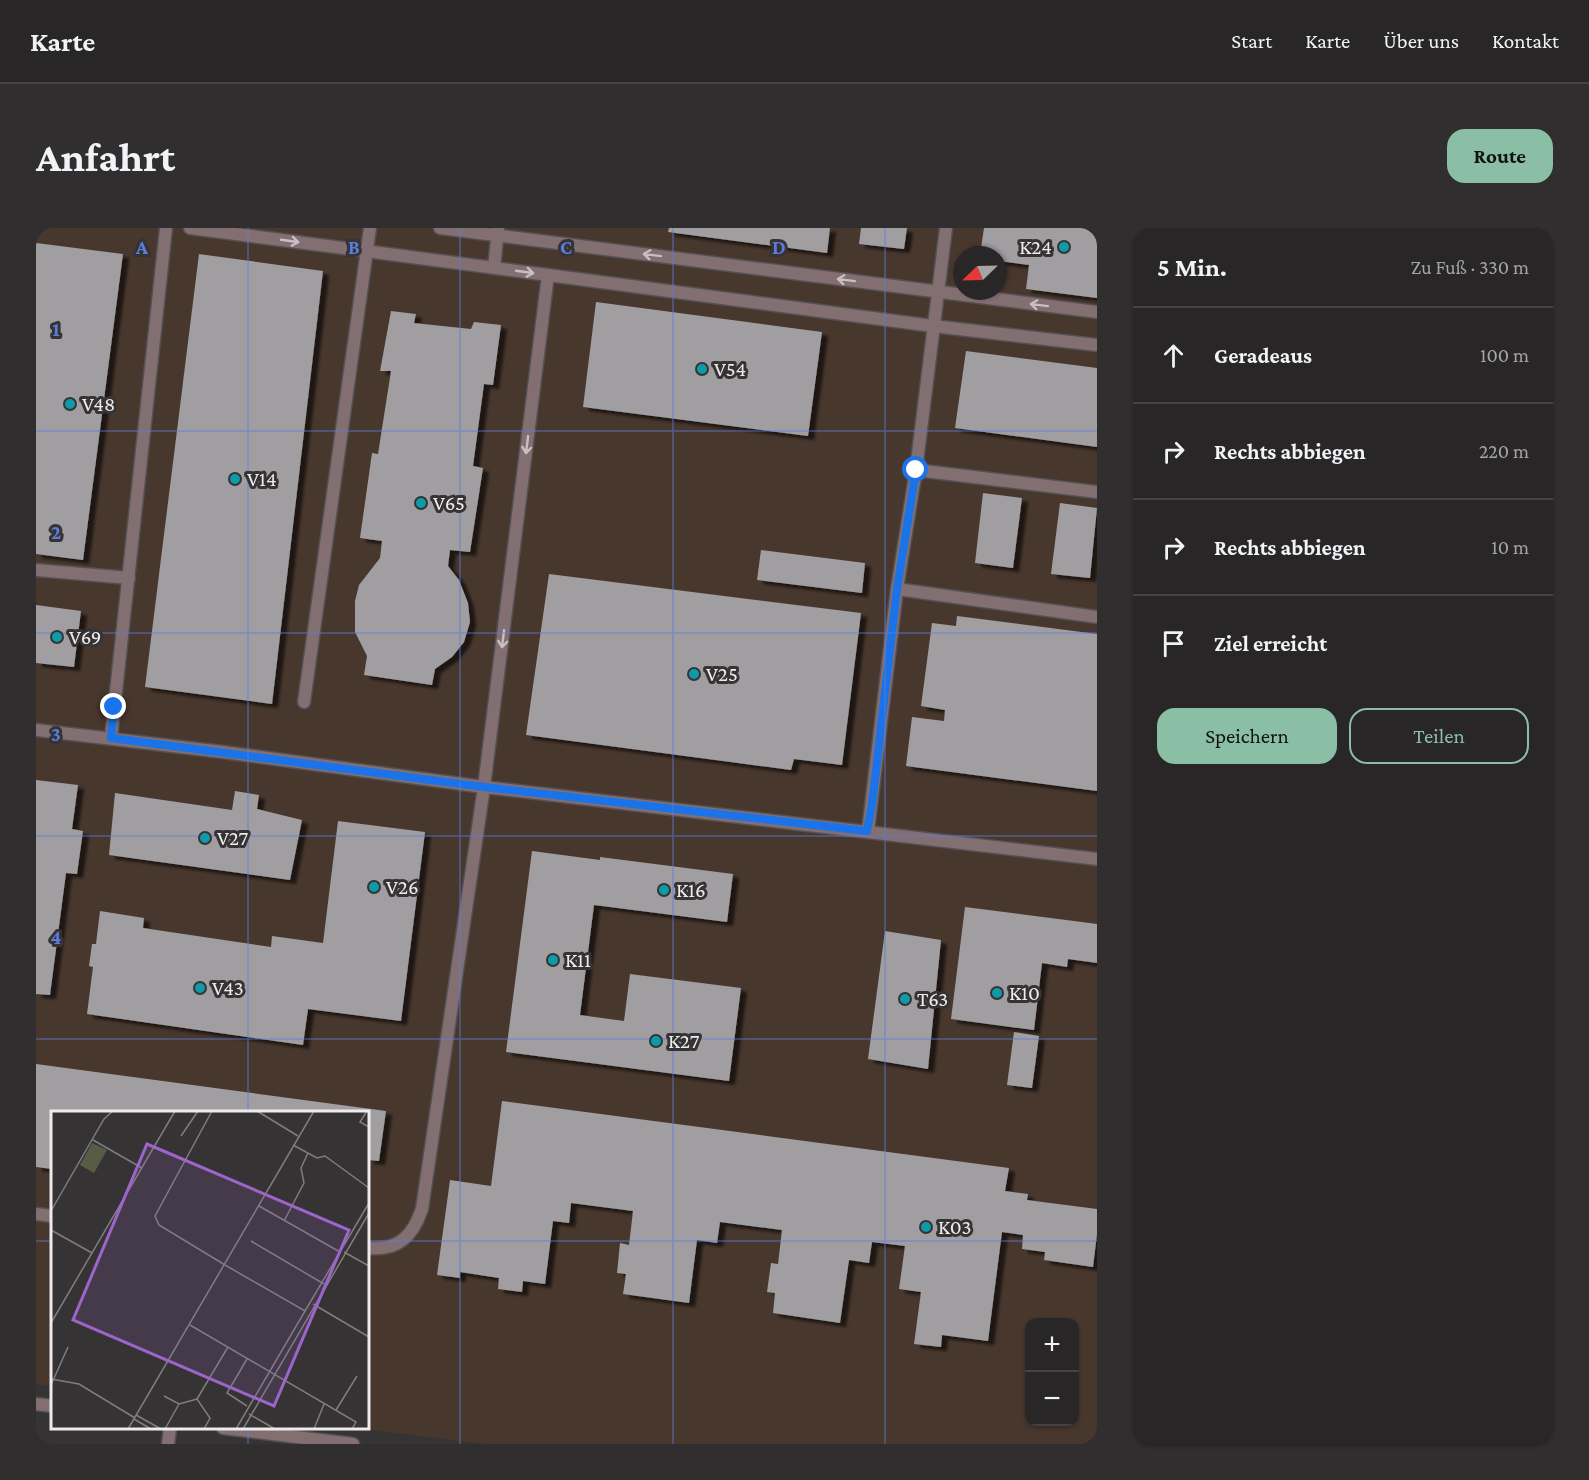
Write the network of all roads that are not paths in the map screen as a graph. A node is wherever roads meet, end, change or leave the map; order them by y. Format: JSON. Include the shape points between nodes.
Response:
{"nodes":[{"id":1,"x":166,"y":228,"type":"edge"},
{"id":2,"x":190,"y":228,"type":"edge"},
{"id":3,"x":370,"y":228,"type":"edge"},
{"id":4,"x":440,"y":228,"type":"edge"},
{"id":5,"x":946,"y":228,"type":"edge"},
{"id":6,"x":498,"y":232,"type":"edge"},
{"id":7,"x":366,"y":252,"type":"junction"},
{"id":8,"x":494,"y":268,"type":"junction"},
{"id":9,"x":548,"y":276,"type":"junction"},
{"id":10,"x":938,"y":292,"type":"junction"},
{"id":11,"x":1097,"y":312,"type":"edge"},
{"id":12,"x":933,"y":326,"type":"junction"},
{"id":13,"x":1097,"y":345,"type":"edge"},
{"id":14,"x":916,"y":470,"type":"junction"},
{"id":15,"x":1097,"y":492,"type":"edge"},
{"id":16,"x":36,"y":570,"type":"edge"},
{"id":17,"x":129,"y":578,"type":"junction"},
{"id":18,"x":897,"y":589,"type":"junction"},
{"id":19,"x":1097,"y":617,"type":"edge"},
{"id":20,"x":304,"y":702,"type":"dead end"},
{"id":21,"x":36,"y":730,"type":"edge"},
{"id":22,"x":111,"y":738,"type":"junction"},
{"id":23,"x":484,"y":787,"type":"junction"},
{"id":24,"x":867,"y":831,"type":"junction"},
{"id":25,"x":1097,"y":859,"type":"edge"},
{"id":26,"x":36,"y":1214,"type":"edge"},
{"id":27,"x":51,"y":1216,"type":"edge"},
{"id":28,"x":369,"y":1248,"type":"edge"},
{"id":29,"x":36,"y":1404,"type":"edge"},
{"id":30,"x":51,"y":1406,"type":"edge"},
{"id":31,"x":170,"y":1429,"type":"edge"},
{"id":32,"x":231,"y":1429,"type":"edge"},
{"id":33,"x":168,"y":1444,"type":"edge"},
{"id":34,"x":352,"y":1444,"type":"edge"}],
"edges":[{"from":1,"to":17,"type":"street"},
{"from":2,"to":7,"type":"street","one_way":true},
{"from":3,"to":7,"type":"street"},
{"from":4,"to":6,"type":"street"},
{"from":5,"to":10,"type":"street"},
{"from":6,"to":8,"type":"street"},
{"from":10,"to":6,"type":"street","one_way":true},
{"from":7,"to":8,"type":"street"},
{"from":7,"to":20,"type":"street"},
{"from":8,"to":9,"type":"street","one_way":true},
{"from":9,"to":12,"type":"street"},
{"from":9,"to":23,"type":"street","one_way":true},
{"from":11,"to":10,"type":"street","one_way":true},
{"from":10,"to":12,"type":"street"},
{"from":12,"to":13,"type":"street"},
{"from":12,"to":14,"type":"street"},
{"from":14,"to":15,"type":"street"},
{"from":14,"to":18,"type":"street"},
{"from":16,"to":17,"type":"street"},
{"from":17,"to":22,"type":"street"},
{"from":18,"to":19,"type":"street"},
{"from":18,"to":24,"type":"street"},
{"from":21,"to":22,"type":"street"},
{"from":22,"to":23,"type":"street"},
{"from":23,"to":24,"type":"street"},
{"from":23,"to":28,"type":"street","via":[[422,1209],[417,1226],[407,1238],[388,1248]]},
{"from":24,"to":25,"type":"street"},
{"from":26,"to":27,"type":"street"},
{"from":29,"to":30,"type":"street"},
{"from":31,"to":33,"type":"street"},
{"from":32,"to":34,"type":"street"}]}
